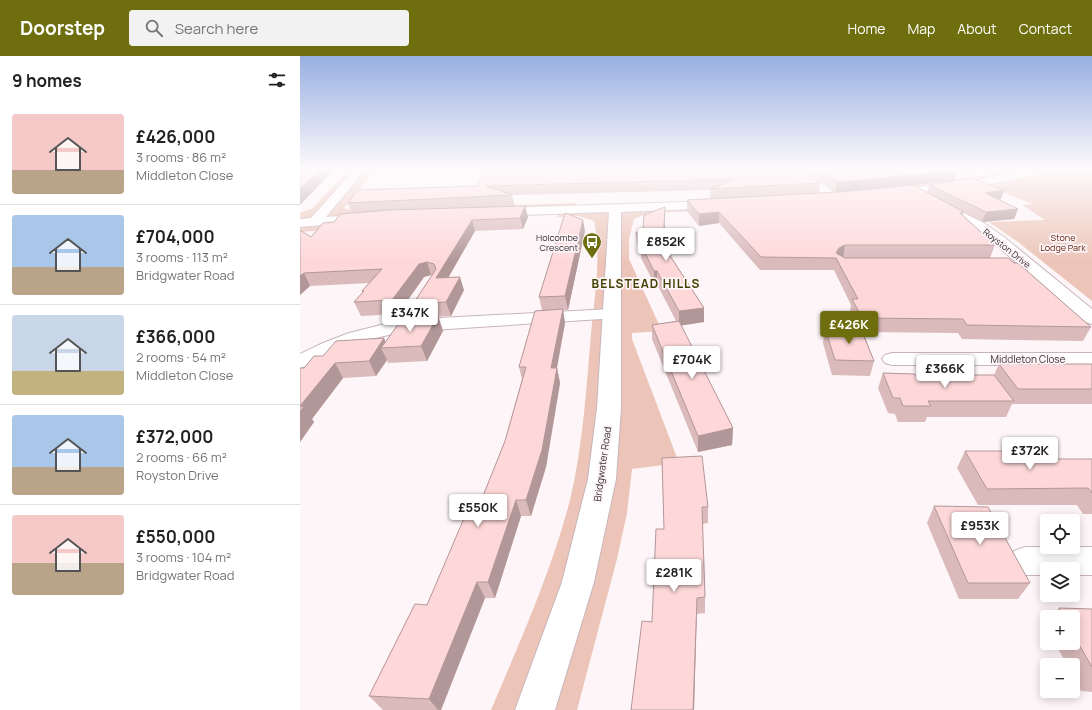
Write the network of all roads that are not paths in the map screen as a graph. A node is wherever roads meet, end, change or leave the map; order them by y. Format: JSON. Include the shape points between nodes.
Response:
{"nodes":[{"id":1,"x":334,"y":201,"type":"edge"},
{"id":2,"x":931,"y":201,"type":"edge"},
{"id":3,"x":730,"y":204,"type":"edge"},
{"id":4,"x":615,"y":208,"type":"junction"},
{"id":5,"x":487,"y":212,"type":"edge"},
{"id":6,"x":380,"y":217,"type":"edge"},
{"id":7,"x":316,"y":221,"type":"junction"},
{"id":8,"x":300,"y":223,"type":"edge"},
{"id":9,"x":1007,"y":264,"type":"edge"},
{"id":10,"x":1028,"y":264,"type":"junction"},
{"id":11,"x":413,"y":308,"type":"edge"},
{"id":12,"x":611,"y":314,"type":"junction"},
{"id":13,"x":1092,"y":318,"type":"edge"},
{"id":14,"x":401,"y":326,"type":"junction"},
{"id":15,"x":892,"y":359,"type":"dead end"},
{"id":16,"x":1092,"y":359,"type":"edge"},
{"id":17,"x":300,"y":362,"type":"edge"},
{"id":18,"x":1025,"y":561,"type":"dead end"},
{"id":19,"x":1092,"y":561,"type":"edge"},
{"id":20,"x":535,"y":710,"type":"edge"}],
"edges":[{"from":1,"to":7,"type":"street"},
{"from":2,"to":10,"type":"street","name":"Royston Drive","via":[[979,226]]},
{"from":3,"to":4,"type":"street"},
{"from":4,"to":5,"type":"street"},
{"from":4,"to":12,"type":"street","name":"Bridgwater Road"},
{"from":6,"to":7,"type":"street"},
{"from":7,"to":8,"type":"street"},
{"from":9,"to":10,"type":"street"},
{"from":10,"to":13,"type":"street","name":"Royston Drive"},
{"from":11,"to":14,"type":"street"},
{"from":12,"to":14,"type":"street"},
{"from":12,"to":20,"type":"street","name":"Bridgwater Road","via":[[609,408],[602,480],[578,582]]},
{"from":14,"to":17,"type":"street","via":[[356,337]]},
{"from":15,"to":16,"type":"street","name":"Middleton Close"},
{"from":18,"to":19,"type":"street"}]}
